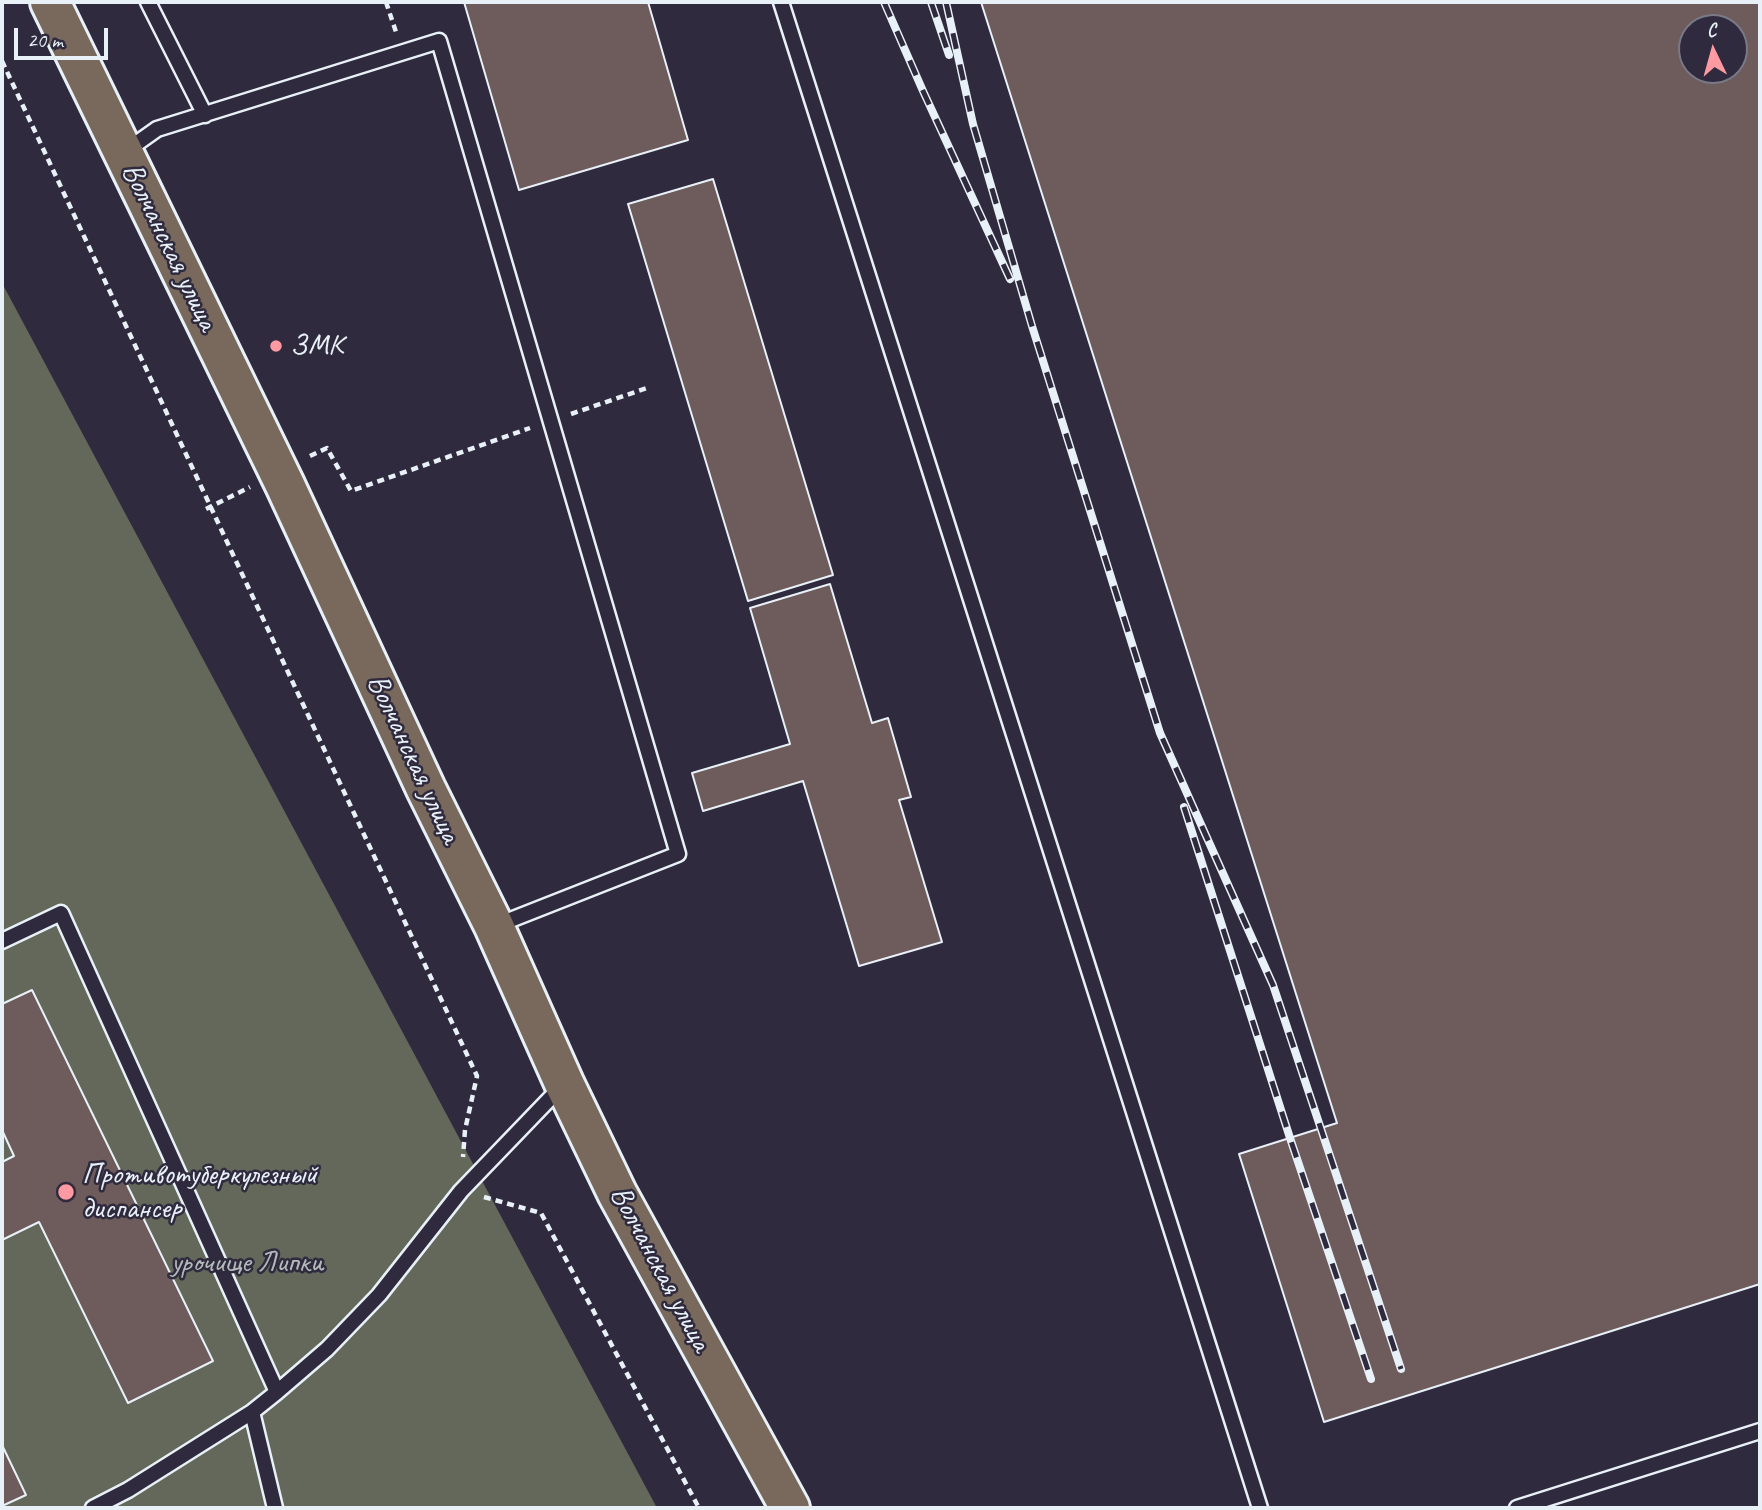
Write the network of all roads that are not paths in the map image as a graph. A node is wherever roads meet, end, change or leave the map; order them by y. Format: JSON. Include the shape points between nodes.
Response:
{"nodes":[{"id":1,"x":50,"y":2,"type":"edge"},
{"id":2,"x":148,"y":2,"type":"edge"},
{"id":3,"x":781,"y":2,"type":"edge"},
{"id":4,"x":205,"y":115,"type":"junction"},
{"id":5,"x":123,"y":152,"type":"junction"},
{"id":6,"x":494,"y":926,"type":"junction"},
{"id":7,"x":2,"y":941,"type":"edge"},
{"id":8,"x":564,"y":1083,"type":"junction"},
{"id":9,"x":277,"y":1392,"type":"junction"},
{"id":10,"x":252,"y":1412,"type":"junction"},
{"id":11,"x":1760,"y":1431,"type":"edge"},
{"id":12,"x":93,"y":1508,"type":"edge"},
{"id":13,"x":275,"y":1508,"type":"edge"},
{"id":14,"x":790,"y":1508,"type":"edge"},
{"id":15,"x":1260,"y":1508,"type":"edge"},
{"id":16,"x":1517,"y":1508,"type":"edge"}],
"edges":[{"from":1,"to":5,"type":"main road","name":"Волчанская улица"},
{"from":2,"to":4,"type":"lane"},
{"from":3,"to":15,"type":"lane"},
{"from":4,"to":5,"type":"lane","via":[[157,129]]},
{"from":4,"to":6,"type":"lane","via":[[439,41],[678,854]]},
{"from":5,"to":6,"type":"main road","name":"Волчанская улица"},
{"from":6,"to":8,"type":"main road","name":"Волчанская улица"},
{"from":7,"to":9,"type":"lane","via":[[61,914]]},
{"from":8,"to":9,"type":"lane","via":[[461,1191],[379,1295]]},
{"from":8,"to":14,"type":"main road","name":"Волчанская улица","via":[[617,1193]]},
{"from":9,"to":10,"type":"lane"},
{"from":10,"to":12,"type":"lane"},
{"from":10,"to":13,"type":"lane"},
{"from":11,"to":16,"type":"lane"}]}
